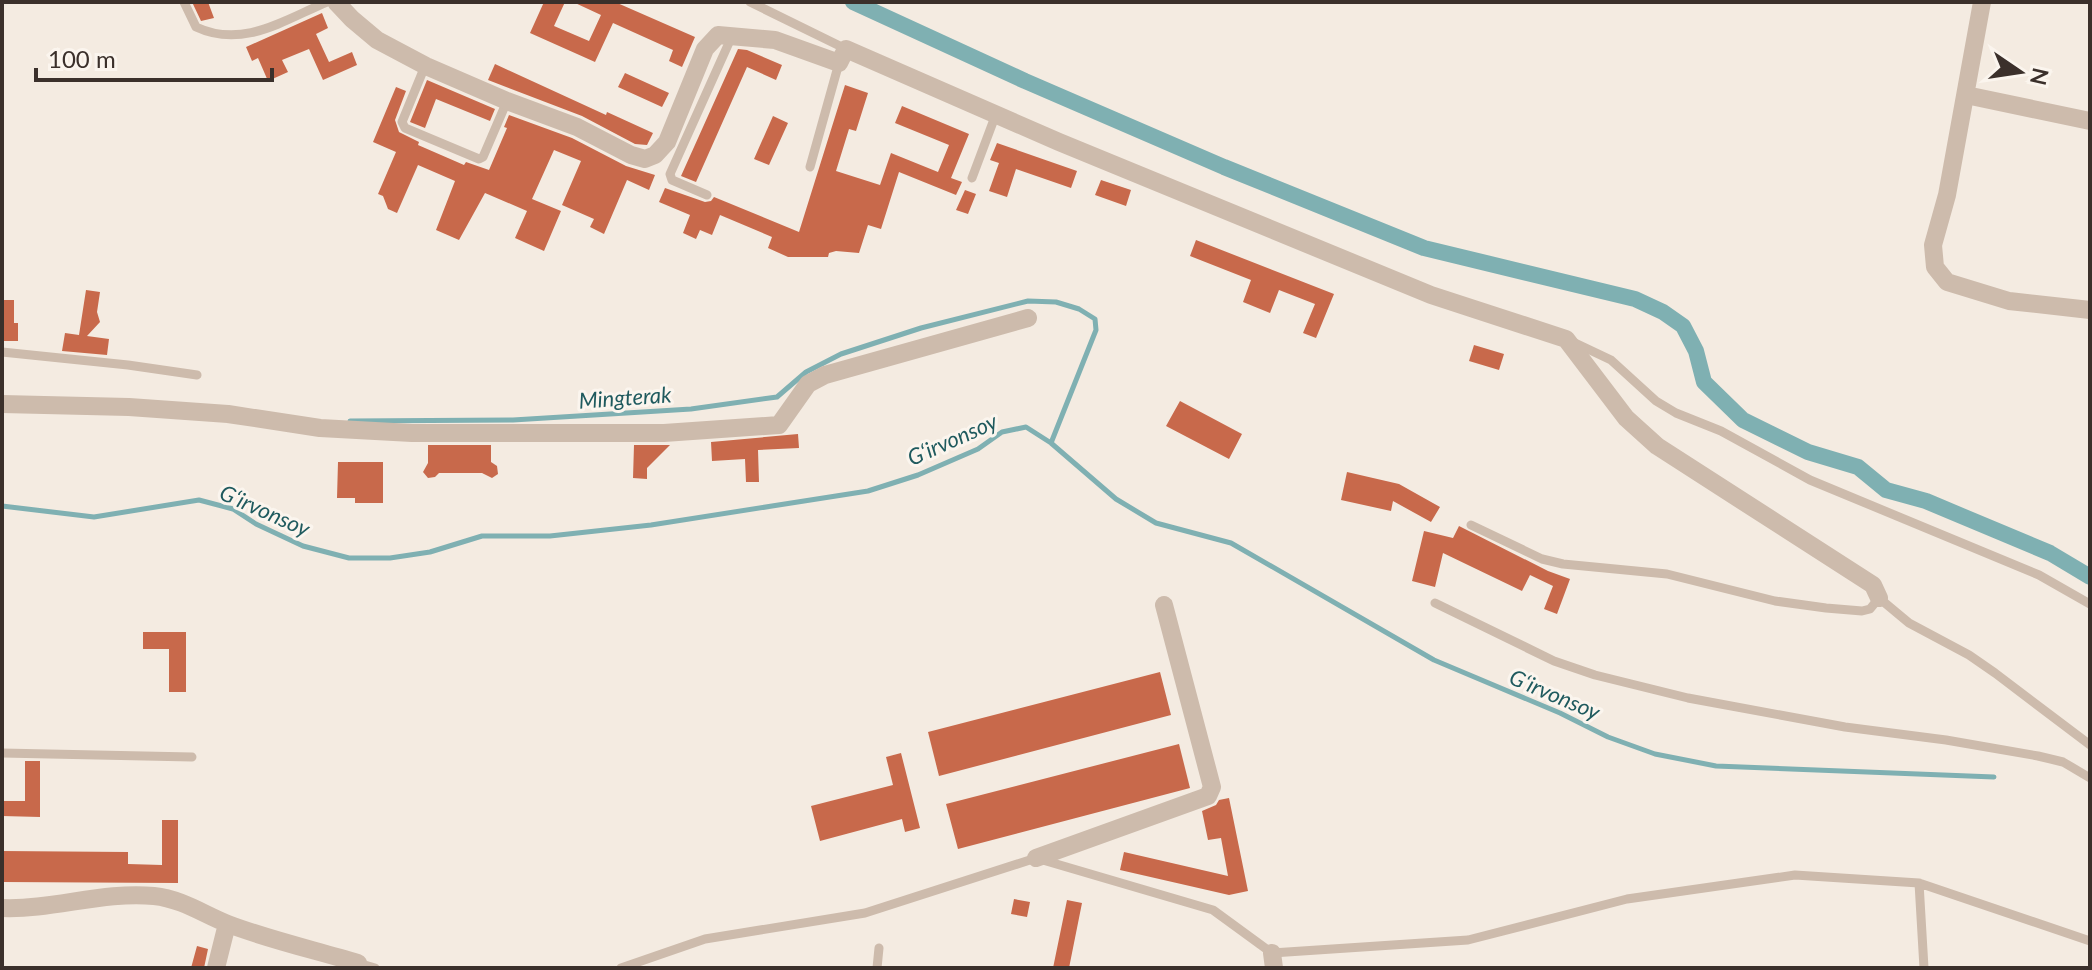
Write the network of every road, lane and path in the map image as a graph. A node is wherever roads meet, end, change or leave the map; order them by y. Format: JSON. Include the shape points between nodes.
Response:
{"nodes":[{"id":1,"x":184,"y":2,"type":"edge"},
{"id":2,"x":327,"y":2,"type":"edge"},
{"id":3,"x":336,"y":2,"type":"edge"},
{"id":4,"x":750,"y":2,"type":"edge"},
{"id":5,"x":1982,"y":2,"type":"edge"},
{"id":6,"x":732,"y":36,"type":"junction"},
{"id":7,"x":842,"y":56,"type":"junction"},
{"id":8,"x":426,"y":66,"type":"junction"},
{"id":9,"x":1966,"y":95,"type":"junction"},
{"id":10,"x":507,"y":101,"type":"junction"},
{"id":11,"x":996,"y":114,"type":"junction"},
{"id":12,"x":2090,"y":121,"type":"edge"},
{"id":13,"x":810,"y":167,"type":"dead end"},
{"id":14,"x":972,"y":178,"type":"dead end"},
{"id":15,"x":707,"y":195,"type":"dead end"},
{"id":16,"x":2090,"y":310,"type":"edge"},
{"id":17,"x":1028,"y":318,"type":"dead end"},
{"id":18,"x":1566,"y":339,"type":"junction"},
{"id":19,"x":2,"y":352,"type":"edge"},
{"id":20,"x":197,"y":375,"type":"dead end"},
{"id":21,"x":2,"y":404,"type":"edge"},
{"id":22,"x":1471,"y":525,"type":"dead end"},
{"id":23,"x":1879,"y":598,"type":"junction"},
{"id":24,"x":1435,"y":603,"type":"dead end"},
{"id":25,"x":2090,"y":604,"type":"edge"},
{"id":26,"x":1164,"y":605,"type":"dead end"},
{"id":27,"x":2090,"y":745,"type":"edge"},
{"id":28,"x":2,"y":753,"type":"edge"},
{"id":29,"x":192,"y":757,"type":"dead end"},
{"id":30,"x":2090,"y":778,"type":"edge"},
{"id":31,"x":1036,"y":858,"type":"junction"},
{"id":32,"x":1919,"y":883,"type":"junction"},
{"id":33,"x":2,"y":908,"type":"edge"},
{"id":34,"x":227,"y":924,"type":"junction"},
{"id":35,"x":2090,"y":941,"type":"edge"},
{"id":36,"x":879,"y":948,"type":"dead end"},
{"id":37,"x":1273,"y":960,"type":"edge"},
{"id":38,"x":363,"y":966,"type":"edge"},
{"id":39,"x":216,"y":968,"type":"edge"},
{"id":40,"x":621,"y":968,"type":"edge"},
{"id":41,"x":877,"y":968,"type":"edge"},
{"id":42,"x":1924,"y":968,"type":"edge"}],
"edges":[{"from":1,"to":2,"type":"lane","via":[[196,27],[227,37],[247,36]]},
{"from":3,"to":8,"type":"street","via":[[377,40]]},
{"from":4,"to":7,"type":"lane"},
{"from":5,"to":9,"type":"street"},
{"from":6,"to":7,"type":"street"},
{"from":6,"to":10,"type":"street","via":[[718,35],[705,49],[667,142],[645,159]]},
{"from":6,"to":15,"type":"lane","via":[[670,174],[672,180]]},
{"from":7,"to":11,"type":"street"},
{"from":7,"to":13,"type":"lane"},
{"from":8,"to":10,"type":"street"},
{"from":8,"to":10,"type":"lane","via":[[402,122],[405,128],[479,159]]},
{"from":9,"to":12,"type":"street"},
{"from":9,"to":16,"type":"street","via":[[1933,245],[1935,267],[1947,282],[2009,301]]},
{"from":11,"to":14,"type":"lane"},
{"from":11,"to":18,"type":"street","via":[[1431,295]]},
{"from":17,"to":21,"type":"street","via":[[825,375],[808,384],[779,425],[664,433],[412,433],[320,428],[228,414]]},
{"from":18,"to":23,"type":"street","via":[[1626,418],[1657,446],[1873,585]]},
{"from":18,"to":25,"type":"lane","via":[[1611,360],[1676,413],[1721,431],[1810,480],[2039,575]]},
{"from":19,"to":20,"type":"lane"},
{"from":22,"to":23,"type":"lane","via":[[1563,564],[1667,574],[1826,608],[1862,611]]},
{"from":23,"to":27,"type":"lane","via":[[1909,623],[1995,673]]},
{"from":24,"to":30,"type":"lane","via":[[1554,661],[1595,675],[1688,698],[2038,756],[2063,762]]},
{"from":26,"to":31,"type":"street","via":[[1212,787],[1208,796]]},
{"from":28,"to":29,"type":"lane"},
{"from":31,"to":37,"type":"lane","via":[[1213,910]]},
{"from":31,"to":40,"type":"lane","via":[[865,913],[705,939]]},
{"from":32,"to":35,"type":"lane"},
{"from":32,"to":37,"type":"lane","via":[[1795,875],[1627,899],[1468,940]]},
{"from":32,"to":42,"type":"lane"},
{"from":33,"to":34,"type":"street","via":[[156,896],[192,905]]},
{"from":34,"to":38,"type":"street"},
{"from":34,"to":39,"type":"street"},
{"from":36,"to":41,"type":"lane"}]}
